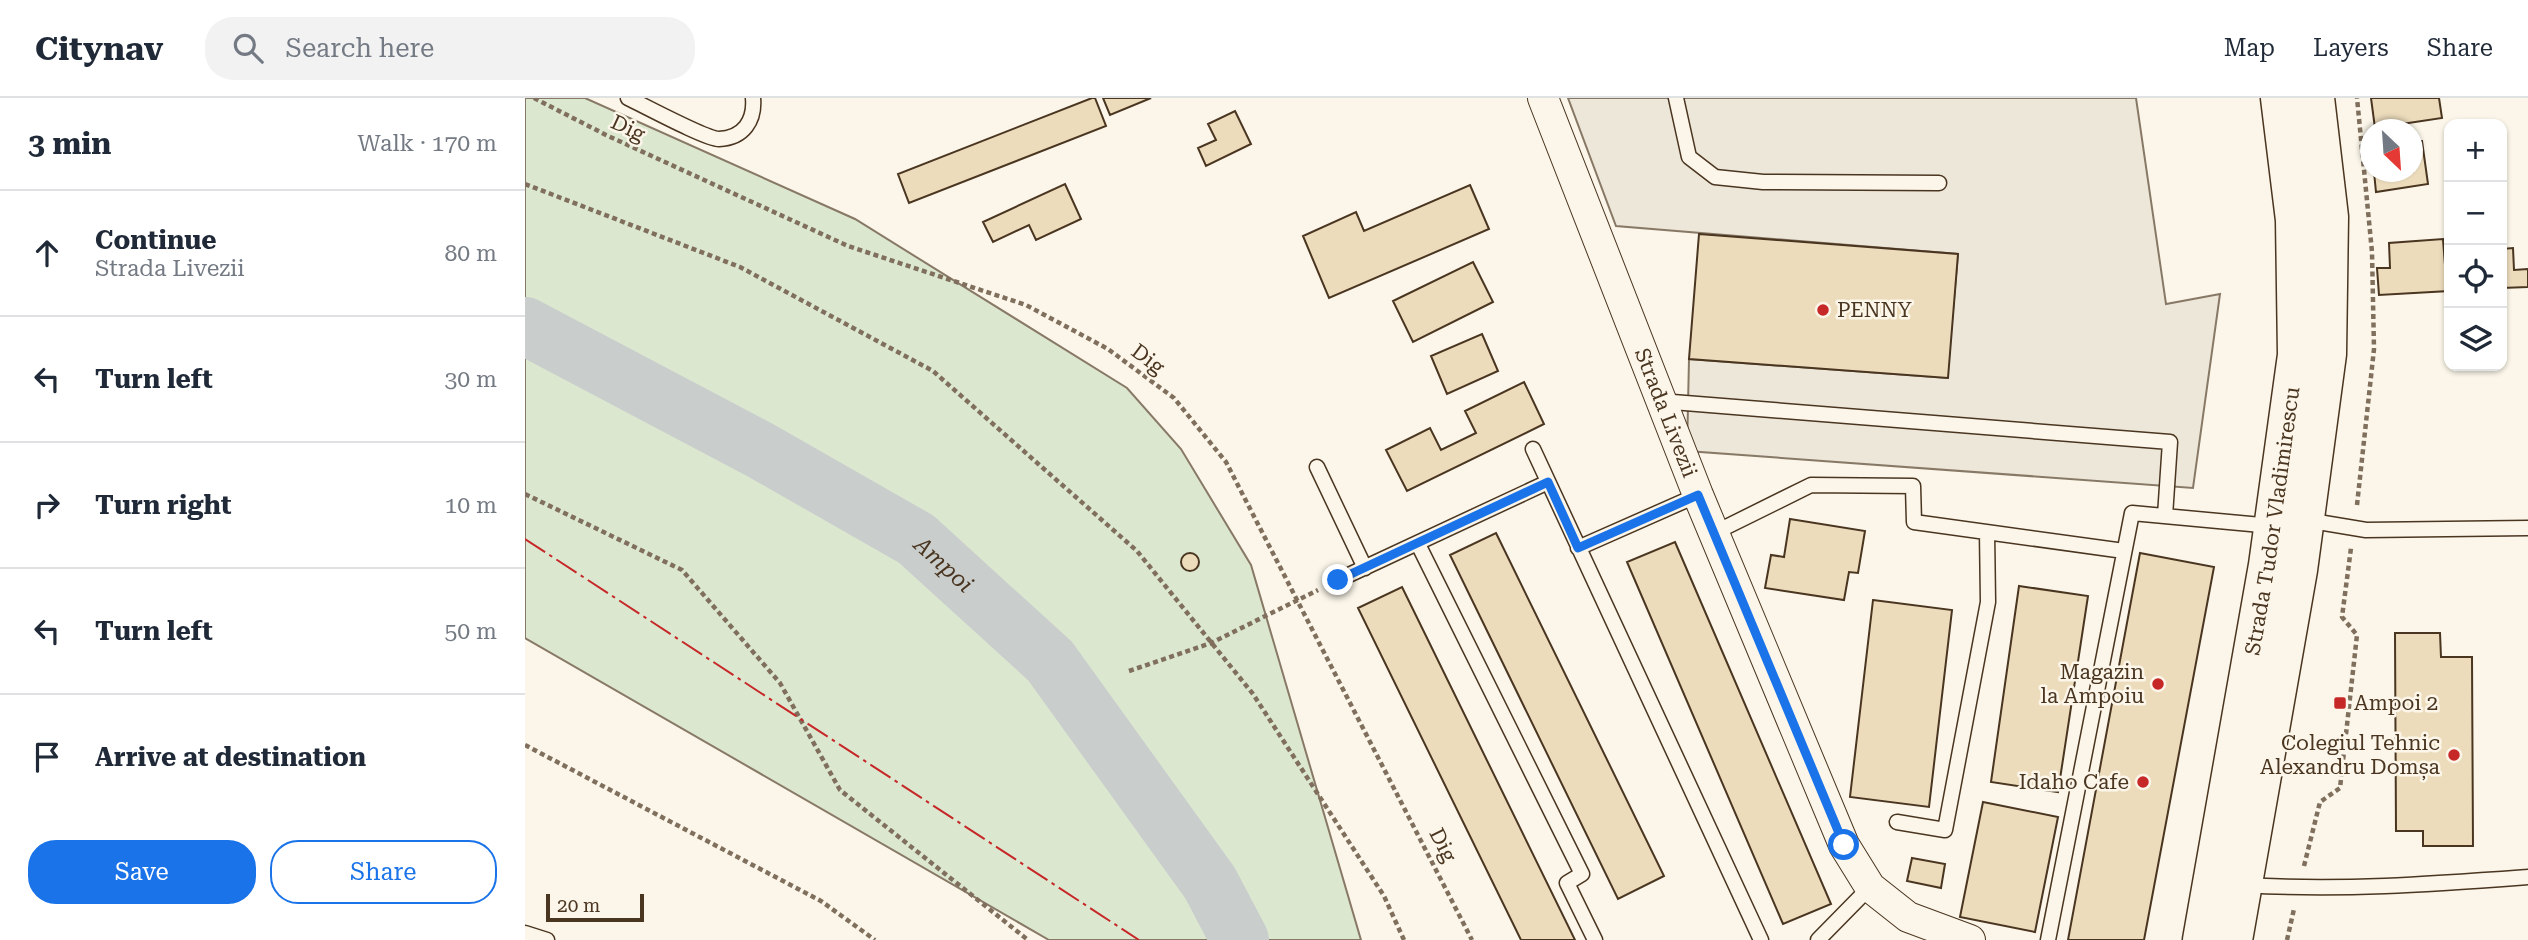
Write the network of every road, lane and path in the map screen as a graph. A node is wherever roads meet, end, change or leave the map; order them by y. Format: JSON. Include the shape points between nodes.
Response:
{"nodes":[{"id":1,"x":534,"y":98,"type":"edge"},
{"id":2,"x":628,"y":98,"type":"edge"},
{"id":3,"x":753,"y":98,"type":"edge"},
{"id":4,"x":1543,"y":98,"type":"edge"},
{"id":5,"x":1676,"y":98,"type":"edge"},
{"id":6,"x":2280,"y":98,"type":"edge"},
{"id":7,"x":2315,"y":98,"type":"edge"},
{"id":8,"x":1939,"y":183,"type":"dead end"},
{"id":9,"x":525,"y":184,"type":"edge"},
{"id":10,"x":1661,"y":401,"type":"junction"},
{"id":11,"x":1533,"y":449,"type":"dead end"},
{"id":12,"x":1317,"y":467,"type":"dead end"},
{"id":13,"x":1548,"y":482,"type":"junction"},
{"id":14,"x":525,"y":494,"type":"edge"},
{"id":15,"x":1698,"y":495,"type":"junction"},
{"id":16,"x":2165,"y":516,"type":"junction"},
{"id":17,"x":2289,"y":523,"type":"junction"},
{"id":18,"x":2528,"y":528,"type":"edge"},
{"id":19,"x":1987,"y":532,"type":"junction"},
{"id":20,"x":1714,"y":533,"type":"junction"},
{"id":21,"x":1418,"y":544,"type":"junction"},
{"id":22,"x":1578,"y":548,"type":"junction"},
{"id":23,"x":2125,"y":551,"type":"junction"},
{"id":24,"x":1365,"y":568,"type":"junction"},
{"id":25,"x":1338,"y":580,"type":"dead end"},
{"id":26,"x":1298,"y":600,"type":"junction"},
{"id":27,"x":2357,"y":635,"type":"dead end"},
{"id":28,"x":1211,"y":643,"type":"junction"},
{"id":29,"x":1129,"y":671,"type":"dead end"},
{"id":30,"x":525,"y":745,"type":"edge"},
{"id":31,"x":1896,"y":822,"type":"dead end"},
{"id":32,"x":2528,"y":877,"type":"edge"},
{"id":33,"x":2244,"y":885,"type":"junction"},
{"id":34,"x":1870,"y":887,"type":"junction"},
{"id":35,"x":2299,"y":889,"type":"junction"},
{"id":36,"x":525,"y":933,"type":"edge"},
{"id":37,"x":547,"y":940,"type":"edge"},
{"id":38,"x":875,"y":940,"type":"edge"},
{"id":39,"x":1028,"y":940,"type":"edge"},
{"id":40,"x":1404,"y":940,"type":"edge"},
{"id":41,"x":1472,"y":940,"type":"edge"},
{"id":42,"x":1595,"y":940,"type":"edge"},
{"id":43,"x":1761,"y":940,"type":"edge"},
{"id":44,"x":1818,"y":940,"type":"edge"},
{"id":45,"x":1970,"y":940,"type":"edge"},
{"id":46,"x":2048,"y":940,"type":"edge"},
{"id":47,"x":2202,"y":940,"type":"edge"},
{"id":48,"x":2234,"y":940,"type":"edge"},
{"id":49,"x":2287,"y":940,"type":"edge"}],
"edges":[{"from":1,"to":26,"type":"path","name":"Dig","via":[[848,246],[1026,305],[1108,349],[1174,398],[1226,462]]},
{"from":2,"to":3,"type":"lane","via":[[717,139],[735,135],[750,124]]},
{"from":4,"to":10,"type":"street","name":"Strada Livezii"},
{"from":5,"to":8,"type":"lane","via":[[1689,157],[1715,177],[1763,182]]},
{"from":6,"to":17,"type":"main road","name":"Strada Tudor Vladimirescu","via":[[2298,265]]},
{"from":7,"to":17,"type":"main road","name":"Strada Tudor Vladimirescu","via":[[2329,216],[2327,354]]},
{"from":9,"to":28,"type":"path","via":[[740,267],[933,371],[1137,551]]},
{"from":10,"to":15,"type":"street","name":"Strada Livezii"},
{"from":10,"to":16,"type":"lane","via":[[2170,442]]},
{"from":11,"to":13,"type":"lane"},
{"from":12,"to":24,"type":"lane"},
{"from":13,"to":21,"type":"lane"},
{"from":13,"to":22,"type":"lane"},
{"from":14,"to":39,"type":"path","via":[[682,570],[781,683],[840,790]]},
{"from":15,"to":20,"type":"street","name":"Strada Livezii"},
{"from":15,"to":22,"type":"lane"},
{"from":16,"to":17,"type":"lane"},
{"from":16,"to":23,"type":"lane","via":[[2132,513]]},
{"from":17,"to":18,"type":"lane","via":[[2366,530]]},
{"from":17,"to":33,"type":"main road","name":"Strada Tudor Vladimirescu"},
{"from":17,"to":47,"type":"main road","name":"Strada Tudor Vladimirescu"},
{"from":19,"to":20,"type":"lane","via":[[1914,522],[1913,486],[1811,485]]},
{"from":19,"to":23,"type":"lane"},
{"from":19,"to":31,"type":"lane","via":[[1988,603],[1945,830]]},
{"from":20,"to":34,"type":"street","name":"Strada Livezii","via":[[1844,845]]},
{"from":21,"to":24,"type":"lane"},
{"from":21,"to":42,"type":"lane","via":[[1582,874],[1567,883]]},
{"from":22,"to":43,"type":"lane"},
{"from":23,"to":46,"type":"lane"},
{"from":24,"to":25,"type":"lane"},
{"from":26,"to":28,"type":"path"},
{"from":26,"to":41,"type":"path","name":"Dig"},
{"from":27,"to":35,"type":"path","via":[[2340,788],[2320,802]]},
{"from":28,"to":29,"type":"path"},
{"from":28,"to":40,"type":"path","via":[[1253,694],[1384,896]]},
{"from":30,"to":38,"type":"path","via":[[821,901]]},
{"from":32,"to":35,"type":"lane"},
{"from":33,"to":35,"type":"lane"},
{"from":33,"to":48,"type":"main road","name":"Strada Tudor Vladimirescu"},
{"from":34,"to":44,"type":"lane"},
{"from":34,"to":45,"type":"street","name":"Strada Livezii","via":[[1908,916]]},
{"from":35,"to":49,"type":"path"},
{"from":36,"to":37,"type":"lane"}]}
